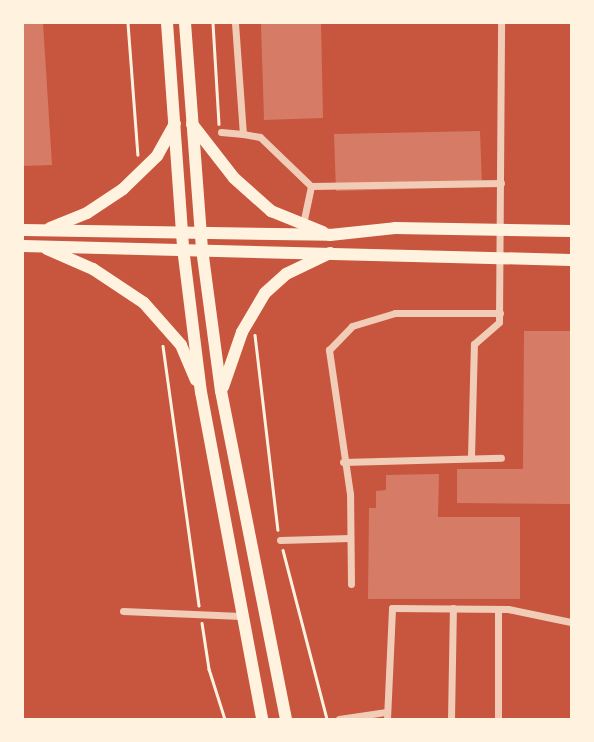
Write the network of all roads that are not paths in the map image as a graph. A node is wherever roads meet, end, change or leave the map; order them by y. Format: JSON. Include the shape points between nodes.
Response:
{"nodes":[{"id":1,"x":167,"y":23,"type":"edge"},
{"id":2,"x":185,"y":23,"type":"edge"},
{"id":3,"x":235,"y":23,"type":"edge"},
{"id":4,"x":501,"y":23,"type":"edge"},
{"id":5,"x":175,"y":124,"type":"junction"},
{"id":6,"x":192,"y":124,"type":"junction"},
{"id":7,"x":221,"y":132,"type":"road end"},
{"id":8,"x":243,"y":134,"type":"junction"},
{"id":9,"x":501,"y":183,"type":"junction"},
{"id":10,"x":311,"y":186,"type":"junction"},
{"id":11,"x":303,"y":224,"type":"junction"},
{"id":12,"x":23,"y":230,"type":"edge"},
{"id":13,"x":43,"y":231,"type":"junction"},
{"id":14,"x":500,"y":231,"type":"junction"},
{"id":15,"x":571,"y":231,"type":"edge"},
{"id":16,"x":182,"y":233,"type":"junction"},
{"id":17,"x":201,"y":234,"type":"junction"},
{"id":18,"x":330,"y":235,"type":"junction"},
{"id":19,"x":23,"y":246,"type":"edge"},
{"id":20,"x":40,"y":246,"type":"junction"},
{"id":21,"x":183,"y":248,"type":"junction"},
{"id":22,"x":202,"y":250,"type":"junction"},
{"id":23,"x":333,"y":251,"type":"junction"},
{"id":24,"x":500,"y":260,"type":"junction"},
{"id":25,"x":571,"y":260,"type":"edge"},
{"id":26,"x":500,"y":313,"type":"junction"},
{"id":27,"x":221,"y":391,"type":"junction"},
{"id":28,"x":201,"y":392,"type":"junction"},
{"id":29,"x":471,"y":457,"type":"junction"},
{"id":30,"x":501,"y":458,"type":"dead end"},
{"id":31,"x":343,"y":462,"type":"junction"},
{"id":32,"x":350,"y":538,"type":"junction"},
{"id":33,"x":280,"y":540,"type":"road end"},
{"id":34,"x":351,"y":584,"type":"dead end"},
{"id":35,"x":453,"y":608,"type":"junction"},
{"id":36,"x":498,"y":608,"type":"junction"},
{"id":37,"x":123,"y":611,"type":"dead end"},
{"id":38,"x":241,"y":616,"type":"junction"},
{"id":39,"x":571,"y":622,"type":"edge"},
{"id":40,"x":387,"y":716,"type":"edge"},
{"id":41,"x":261,"y":719,"type":"edge"},
{"id":42,"x":286,"y":719,"type":"edge"},
{"id":43,"x":339,"y":719,"type":"edge"},
{"id":44,"x":451,"y":719,"type":"edge"},
{"id":45,"x":498,"y":719,"type":"edge"}],
"edges":[{"from":1,"to":5,"type":"main road"},
{"from":2,"to":6,"type":"main road"},
{"from":3,"to":8,"type":"street"},
{"from":4,"to":9,"type":"street"},
{"from":5,"to":13,"type":"main road","via":[[157,156],[140,174],[87,213]]},
{"from":5,"to":16,"type":"main road"},
{"from":6,"to":11,"type":"main road","via":[[253,196],[271,211]]},
{"from":6,"to":17,"type":"main road"},
{"from":7,"to":8,"type":"street"},
{"from":8,"to":10,"type":"street","via":[[260,137]]},
{"from":9,"to":10,"type":"street"},
{"from":9,"to":14,"type":"street"},
{"from":10,"to":11,"type":"street"},
{"from":11,"to":18,"type":"main road"},
{"from":12,"to":13,"type":"main road"},
{"from":13,"to":16,"type":"main road"},
{"from":14,"to":15,"type":"main road"},
{"from":14,"to":18,"type":"main road","via":[[395,228]]},
{"from":14,"to":24,"type":"street"},
{"from":16,"to":17,"type":"main road"},
{"from":16,"to":21,"type":"main road"},
{"from":17,"to":18,"type":"main road"},
{"from":17,"to":22,"type":"main road"},
{"from":19,"to":20,"type":"main road"},
{"from":20,"to":21,"type":"main road"},
{"from":20,"to":28,"type":"main road","via":[[93,269],[160,318],[181,345]]},
{"from":21,"to":22,"type":"main road"},
{"from":21,"to":28,"type":"main road"},
{"from":22,"to":23,"type":"main road"},
{"from":22,"to":27,"type":"main road"},
{"from":23,"to":24,"type":"main road"},
{"from":23,"to":27,"type":"main road","via":[[286,274],[265,293]]},
{"from":24,"to":25,"type":"main road"},
{"from":24,"to":26,"type":"street"},
{"from":26,"to":29,"type":"street","via":[[499,322],[474,344]]},
{"from":26,"to":31,"type":"street","via":[[395,313],[352,326],[329,349]]},
{"from":27,"to":42,"type":"main road"},
{"from":28,"to":38,"type":"main road"},
{"from":29,"to":30,"type":"street"},
{"from":29,"to":31,"type":"street"},
{"from":31,"to":32,"type":"street","via":[[350,494]]},
{"from":32,"to":33,"type":"street"},
{"from":32,"to":34,"type":"street"},
{"from":35,"to":36,"type":"street"},
{"from":35,"to":40,"type":"street","via":[[392,608]]},
{"from":35,"to":44,"type":"street"},
{"from":36,"to":39,"type":"street"},
{"from":36,"to":45,"type":"street"},
{"from":37,"to":38,"type":"street"},
{"from":38,"to":41,"type":"main road"},
{"from":40,"to":43,"type":"street"}]}
